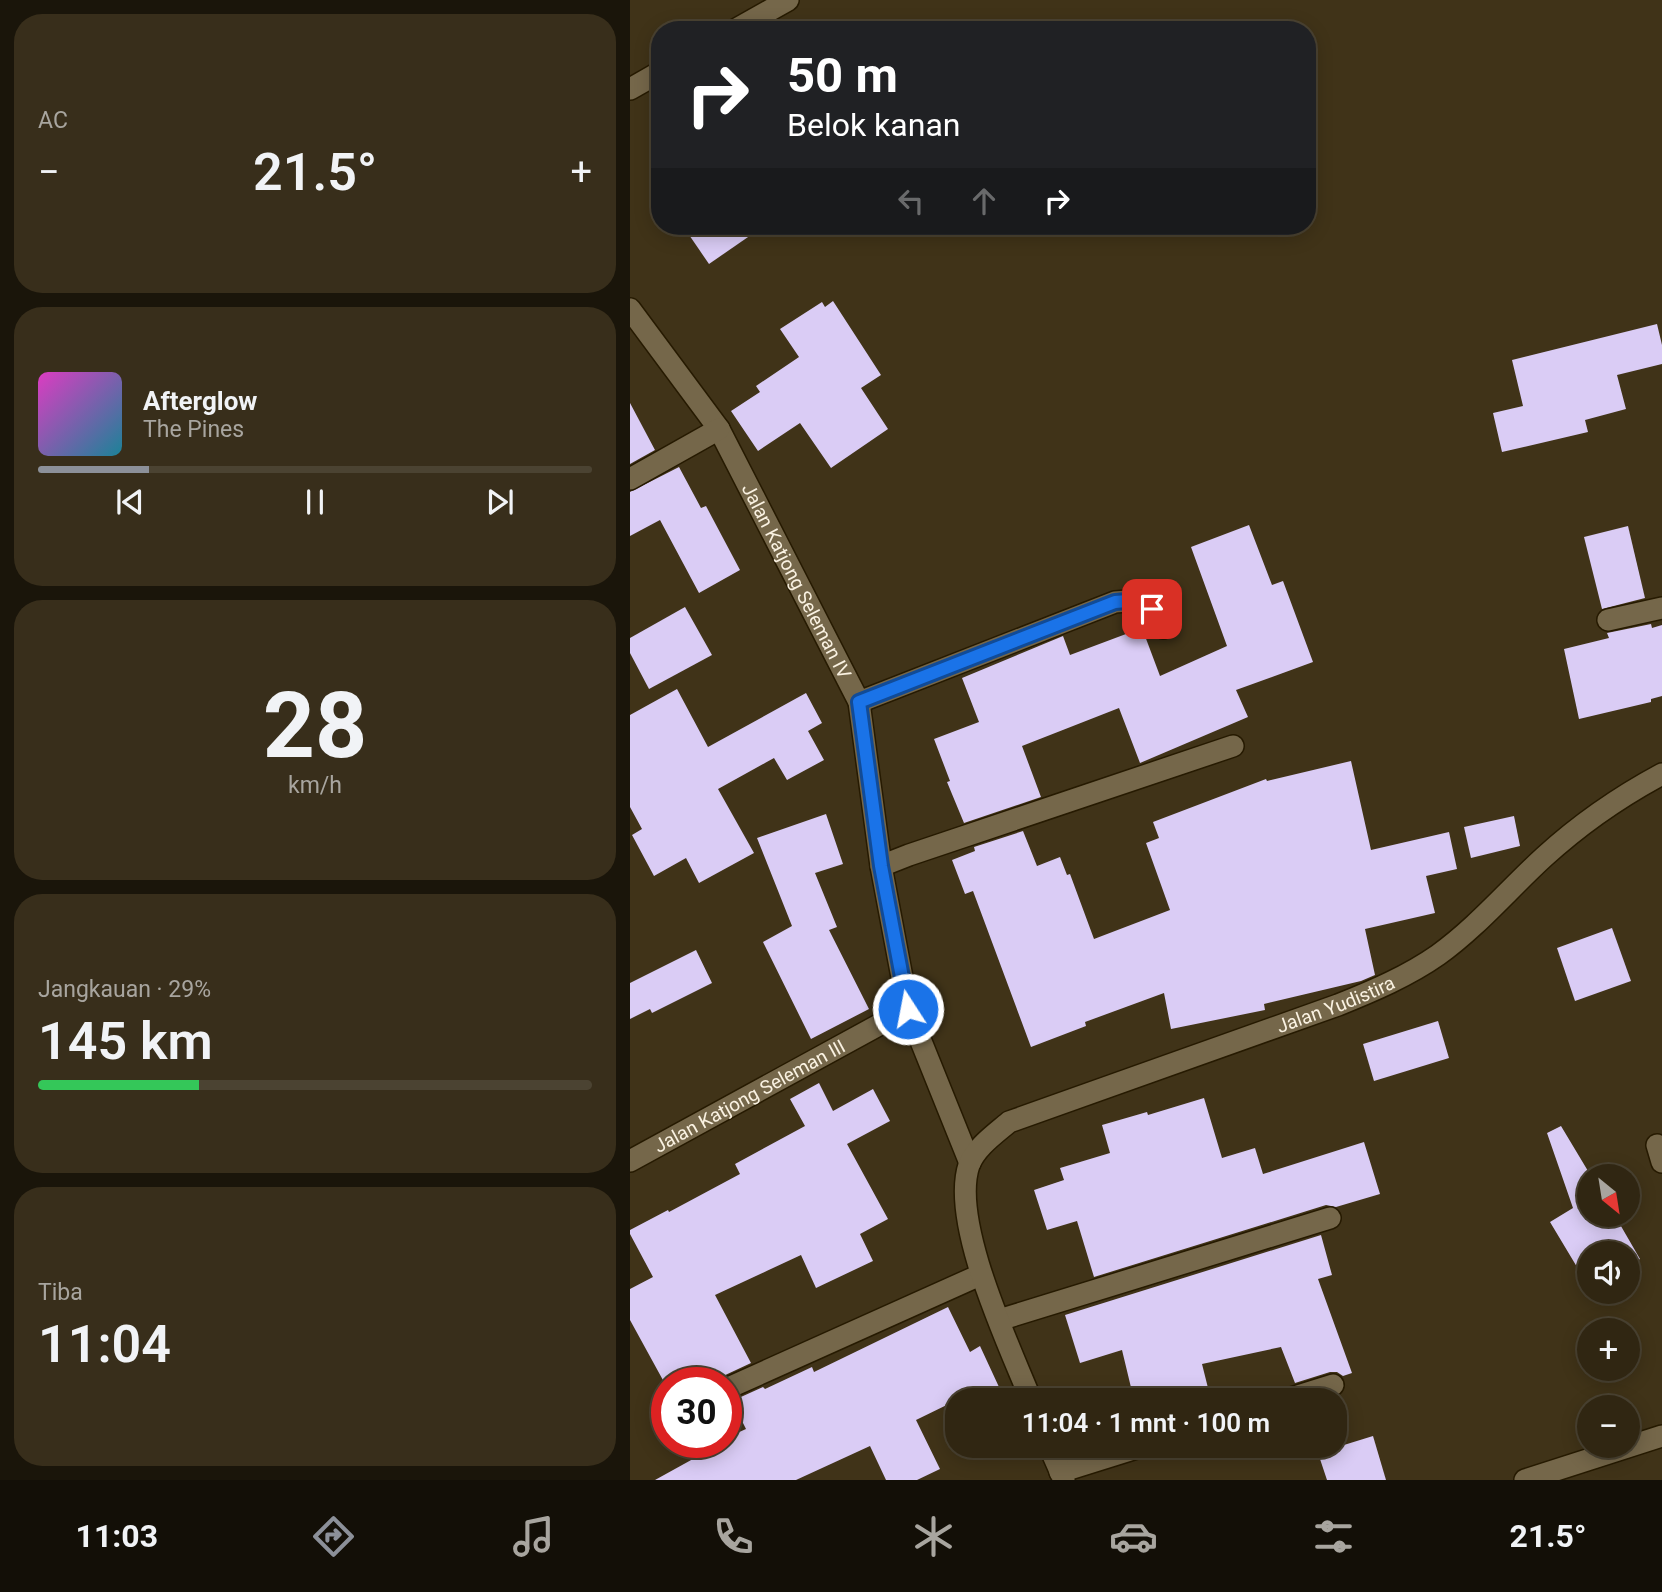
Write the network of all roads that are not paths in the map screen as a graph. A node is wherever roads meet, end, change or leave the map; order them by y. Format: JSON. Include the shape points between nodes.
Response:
{"nodes":[{"id":1,"x":788,"y":0,"type":"edge"},
{"id":2,"x":751,"y":21,"type":"edge"},
{"id":3,"x":651,"y":77,"type":"edge"},
{"id":4,"x":630,"y":89,"type":"edge"},
{"id":5,"x":630,"y":309,"type":"edge"},
{"id":6,"x":719,"y":429,"type":"junction"},
{"id":7,"x":630,"y":479,"type":"edge"},
{"id":8,"x":1662,"y":608,"type":"edge"},
{"id":9,"x":1608,"y":620,"type":"dead end"},
{"id":10,"x":1163,"y":628,"type":"dead end"},
{"id":11,"x":859,"y":702,"type":"junction"},
{"id":12,"x":1233,"y":746,"type":"dead end"},
{"id":13,"x":1662,"y":774,"type":"edge"},
{"id":14,"x":881,"y":866,"type":"junction"},
{"id":15,"x":908,"y":1009,"type":"junction"},
{"id":16,"x":630,"y":1161,"type":"edge"},
{"id":17,"x":970,"y":1163,"type":"junction"},
{"id":18,"x":1330,"y":1218,"type":"dead end"},
{"id":19,"x":980,"y":1275,"type":"junction"},
{"id":20,"x":999,"y":1320,"type":"junction"},
{"id":21,"x":742,"y":1382,"type":"edge"},
{"id":22,"x":1334,"y":1385,"type":"dead end"},
{"id":23,"x":1026,"y":1388,"type":"edge"},
{"id":24,"x":1324,"y":1388,"type":"edge"},
{"id":25,"x":1662,"y":1436,"type":"edge"},
{"id":26,"x":1054,"y":1458,"type":"edge"},
{"id":27,"x":1111,"y":1458,"type":"edge"},
{"id":28,"x":1062,"y":1476,"type":"edge"},
{"id":29,"x":1524,"y":1480,"type":"edge"}],
"edges":[{"from":1,"to":2,"type":"street"},
{"from":3,"to":4,"type":"street"},
{"from":5,"to":6,"type":"street","name":"Jalan Katjong Seleman IV"},
{"from":6,"to":7,"type":"street"},
{"from":6,"to":11,"type":"street","name":"Jalan Katjong Seleman IV"},
{"from":8,"to":9,"type":"street"},
{"from":10,"to":11,"type":"street","via":[[1152,609],[1140,600],[1115,602]]},
{"from":11,"to":14,"type":"street","name":"Jalan Katjong Seleman IV"},
{"from":12,"to":14,"type":"street"},
{"from":13,"to":17,"type":"street","name":"Jalan Yudistira","via":[[1606,808],[1546,855],[1439,954],[1387,985],[1009,1122]]},
{"from":14,"to":15,"type":"street","name":"Jalan Katjong Seleman IV"},
{"from":15,"to":16,"type":"street","name":"Jalan Katjong Seleman III"},
{"from":15,"to":17,"type":"street","name":"Jalan Katjong Seleman IV"},
{"from":17,"to":19,"type":"street","via":[[967,1208]]},
{"from":18,"to":20,"type":"street"},
{"from":19,"to":20,"type":"street"},
{"from":19,"to":21,"type":"street"},
{"from":20,"to":23,"type":"street"},
{"from":22,"to":24,"type":"street"},
{"from":25,"to":29,"type":"street"},
{"from":26,"to":28,"type":"street"},
{"from":27,"to":28,"type":"street"}]}
